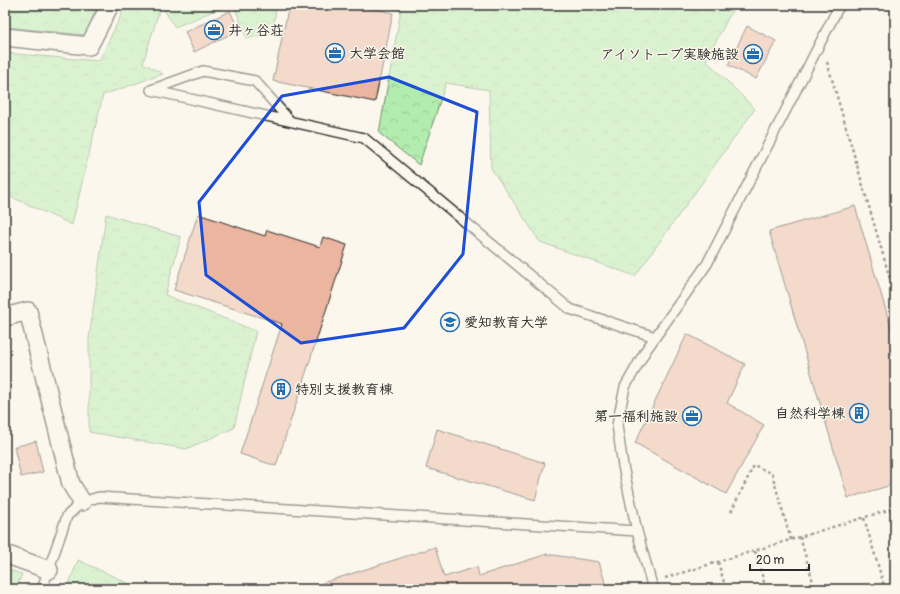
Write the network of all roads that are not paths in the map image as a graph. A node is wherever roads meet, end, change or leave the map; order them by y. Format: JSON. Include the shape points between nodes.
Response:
{"nodes":[{"id":1,"x":110,"y":5,"type":"edge"},
{"id":2,"x":841,"y":5,"type":"edge"},
{"id":3,"x":5,"y":37,"type":"edge"},
{"id":4,"x":290,"y":121,"type":"junction"},
{"id":5,"x":5,"y":317,"type":"edge"},
{"id":6,"x":656,"y":337,"type":"junction"},
{"id":7,"x":82,"y":502,"type":"junction"},
{"id":8,"x":637,"y":531,"type":"junction"},
{"id":9,"x":5,"y":554,"type":"edge"},
{"id":10,"x":49,"y":570,"type":"junction"},
{"id":11,"x":652,"y":586,"type":"edge"},
{"id":12,"x":42,"y":589,"type":"edge"}],
"edges":[{"from":1,"to":3,"type":"street","via":[[89,46]]},
{"from":2,"to":6,"type":"lane","via":[[707,264]]},
{"from":4,"to":4,"type":"lane","via":[[205,102],[151,90],[203,71],[255,81]]},
{"from":4,"to":6,"type":"lane","via":[[364,138],[570,309]]},
{"from":5,"to":7,"type":"street","via":[[28,311],[71,484]]},
{"from":6,"to":8,"type":"lane","via":[[625,386],[617,425]]},
{"from":7,"to":8,"type":"lane","via":[[99,497]]},
{"from":7,"to":10,"type":"lane","via":[[67,516]]},
{"from":8,"to":11,"type":"lane"},
{"from":9,"to":10,"type":"street"},
{"from":10,"to":12,"type":"lane"}]}
